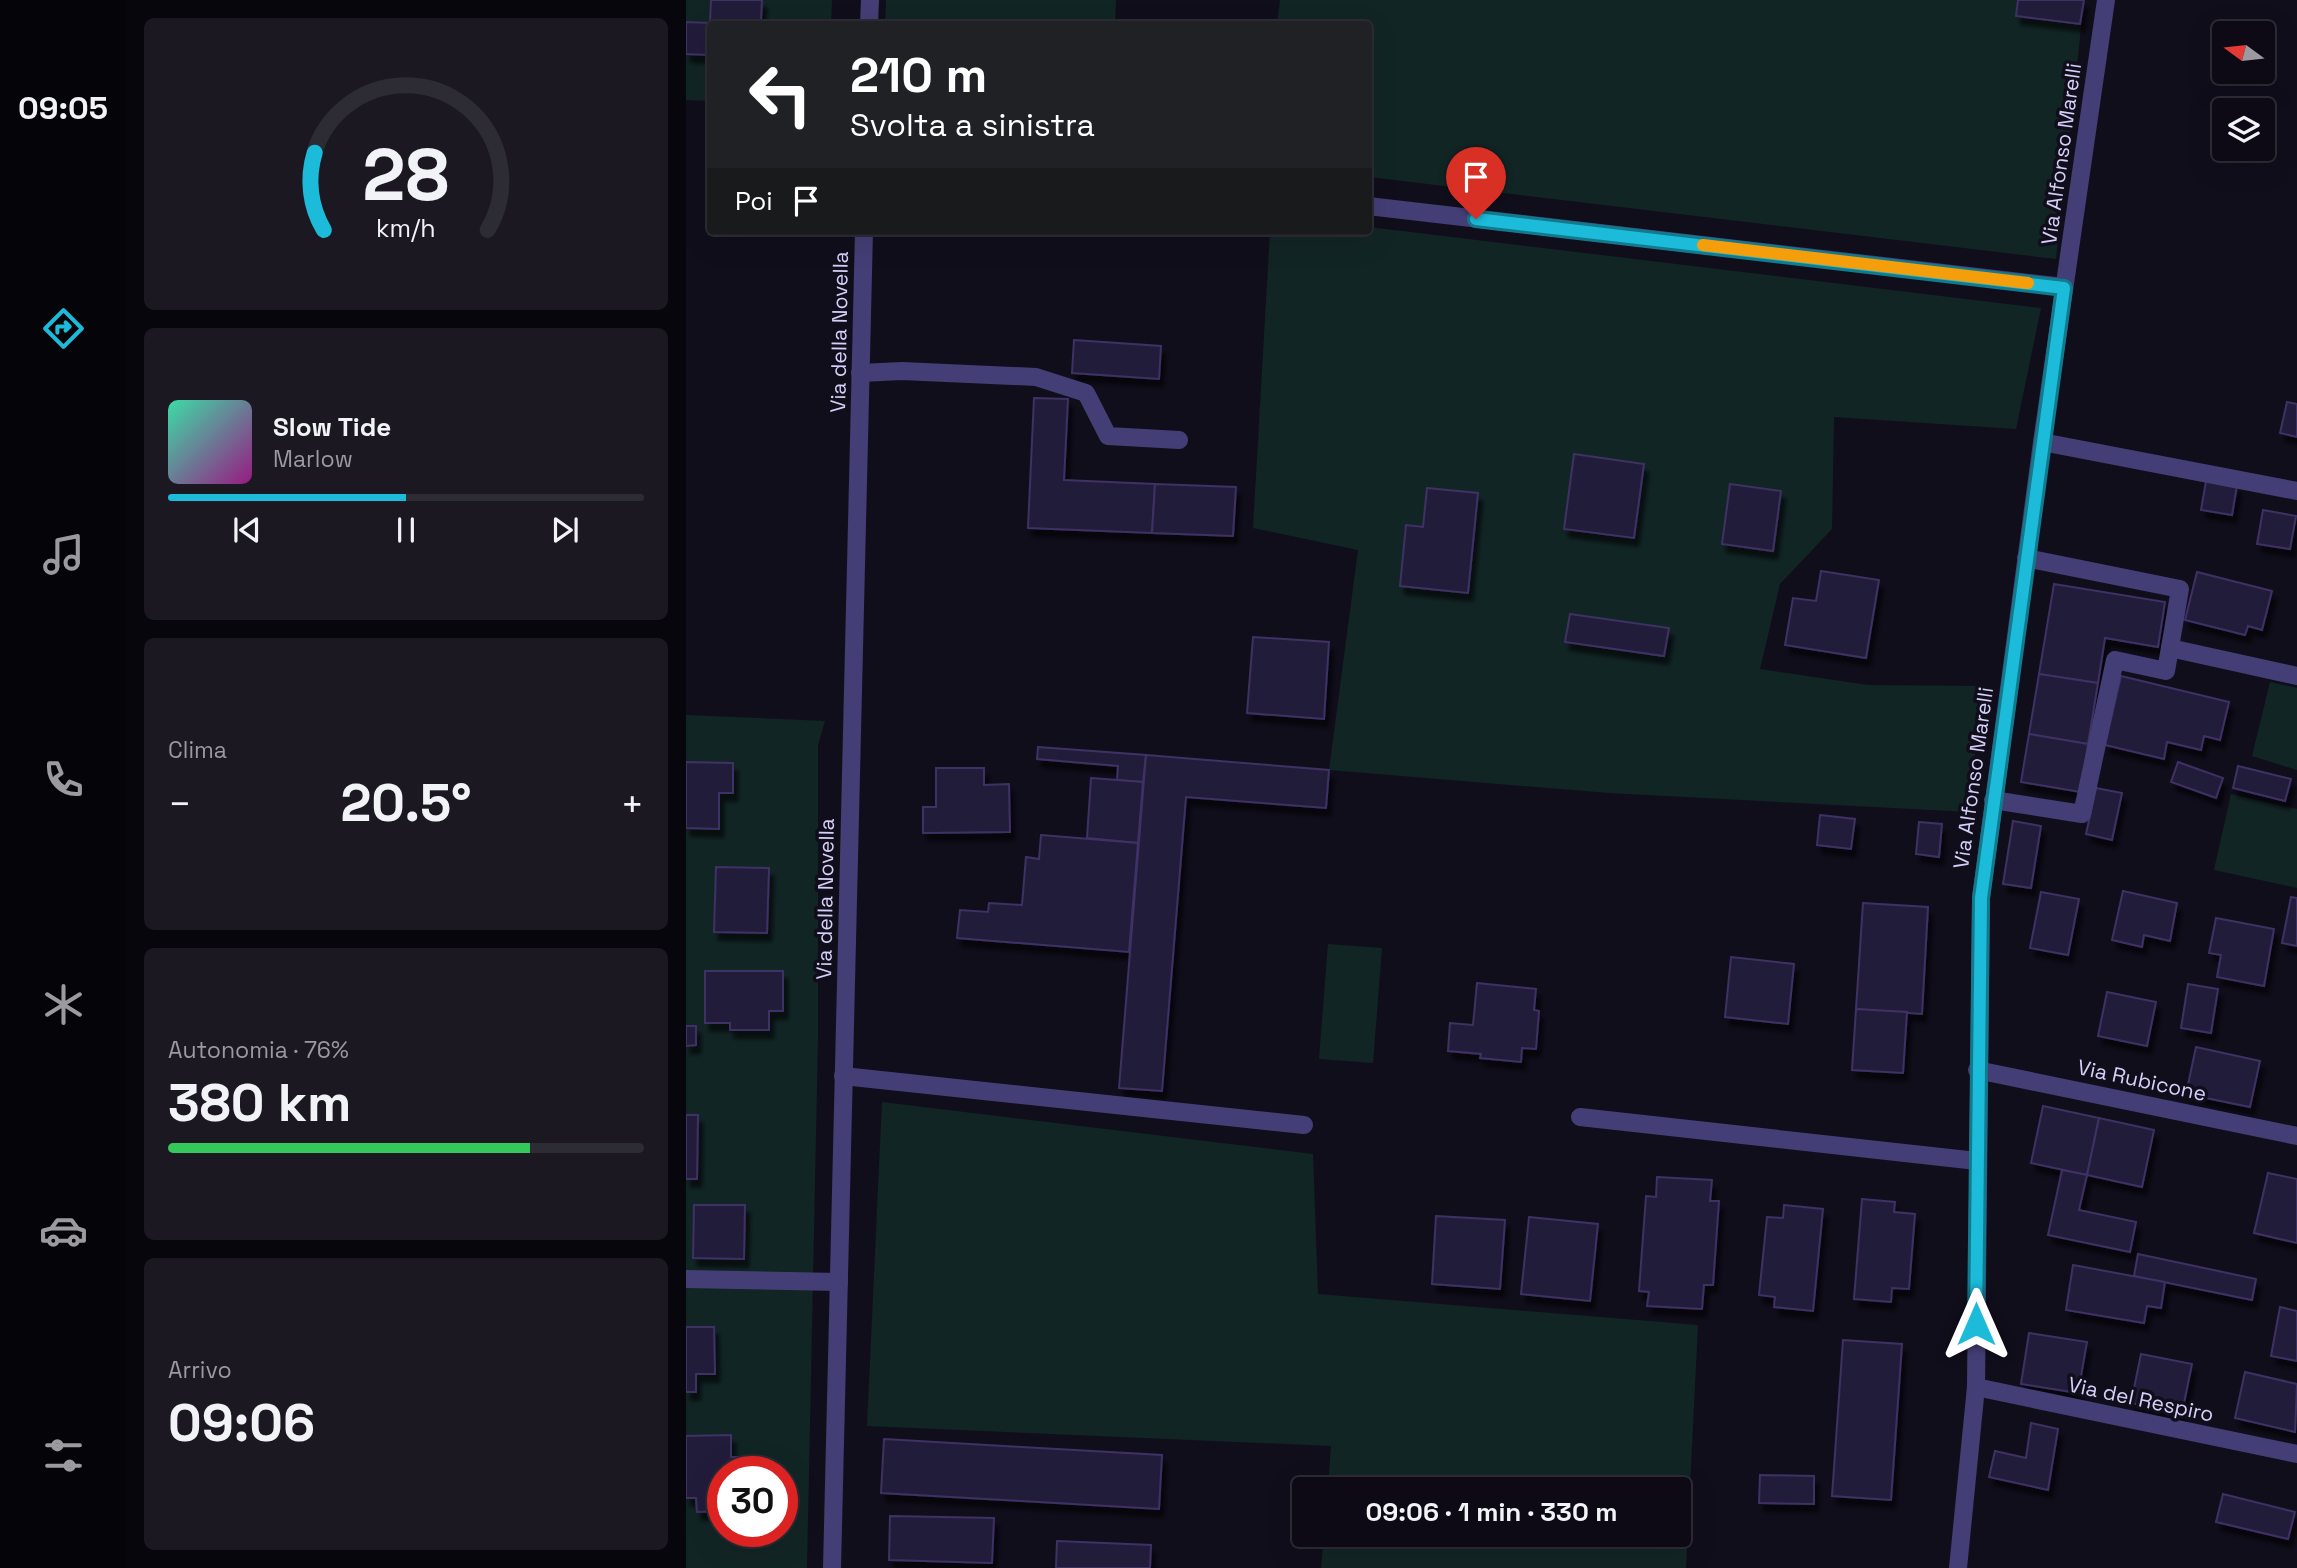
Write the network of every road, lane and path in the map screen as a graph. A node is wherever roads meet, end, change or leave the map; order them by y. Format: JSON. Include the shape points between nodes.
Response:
{"nodes":[{"id":1,"x":870,"y":0,"type":"edge"},
{"id":2,"x":2106,"y":0,"type":"edge"},
{"id":3,"x":869,"y":21,"type":"edge"},
{"id":4,"x":1372,"y":206,"type":"edge"},
{"id":5,"x":864,"y":235,"type":"edge"},
{"id":6,"x":2064,"y":288,"type":"junction"},
{"id":7,"x":860,"y":373,"type":"junction"},
{"id":8,"x":1179,"y":440,"type":"dead end"},
{"id":9,"x":2042,"y":442,"type":"junction"},
{"id":10,"x":2297,"y":491,"type":"edge"},
{"id":11,"x":2026,"y":558,"type":"junction"},
{"id":12,"x":2170,"y":648,"type":"junction"},
{"id":13,"x":2297,"y":676,"type":"edge"},
{"id":14,"x":1993,"y":800,"type":"junction"},
{"id":15,"x":1978,"y":1070,"type":"junction"},
{"id":16,"x":844,"y":1076,"type":"junction"},
{"id":17,"x":1580,"y":1118,"type":"dead end"},
{"id":18,"x":1304,"y":1125,"type":"dead end"},
{"id":19,"x":2297,"y":1136,"type":"edge"},
{"id":20,"x":1977,"y":1161,"type":"junction"},
{"id":21,"x":686,"y":1279,"type":"edge"},
{"id":22,"x":839,"y":1282,"type":"junction"},
{"id":23,"x":1976,"y":1387,"type":"junction"},
{"id":24,"x":2297,"y":1454,"type":"edge"},
{"id":25,"x":832,"y":1568,"type":"edge"},
{"id":26,"x":1958,"y":1568,"type":"edge"}],
"edges":[{"from":1,"to":3,"type":"street"},
{"from":2,"to":6,"type":"street","name":"Via Alfonso Marelli"},
{"from":4,"to":6,"type":"street"},
{"from":5,"to":7,"type":"street","name":"Via della Novella"},
{"from":6,"to":9,"type":"street","name":"Via Alfonso Marelli"},
{"from":7,"to":8,"type":"street","via":[[1036,377],[1086,393],[1108,436]]},
{"from":7,"to":16,"type":"street","name":"Via della Novella"},
{"from":9,"to":10,"type":"street"},
{"from":9,"to":11,"type":"street","name":"Via Alfonso Marelli"},
{"from":11,"to":12,"type":"street","via":[[2180,589]]},
{"from":11,"to":14,"type":"street","name":"Via Alfonso Marelli"},
{"from":12,"to":13,"type":"street"},
{"from":12,"to":14,"type":"street","via":[[2166,671],[2115,660],[2082,814]]},
{"from":14,"to":15,"type":"street","name":"Via Alfonso Marelli","via":[[1981,898]]},
{"from":15,"to":19,"type":"street","name":"Via Rubicone"},
{"from":15,"to":20,"type":"street","name":"Via Alfonso Marelli"},
{"from":16,"to":18,"type":"street"},
{"from":16,"to":22,"type":"street","name":"Via della Novella"},
{"from":17,"to":20,"type":"street"},
{"from":20,"to":23,"type":"street","name":"Via Alfonso Marelli"},
{"from":21,"to":22,"type":"street"},
{"from":22,"to":25,"type":"street","name":"Via della Novella"},
{"from":23,"to":24,"type":"street","name":"Via del Respiro"},
{"from":23,"to":26,"type":"street","name":"Via Alfonso Marelli"}]}
